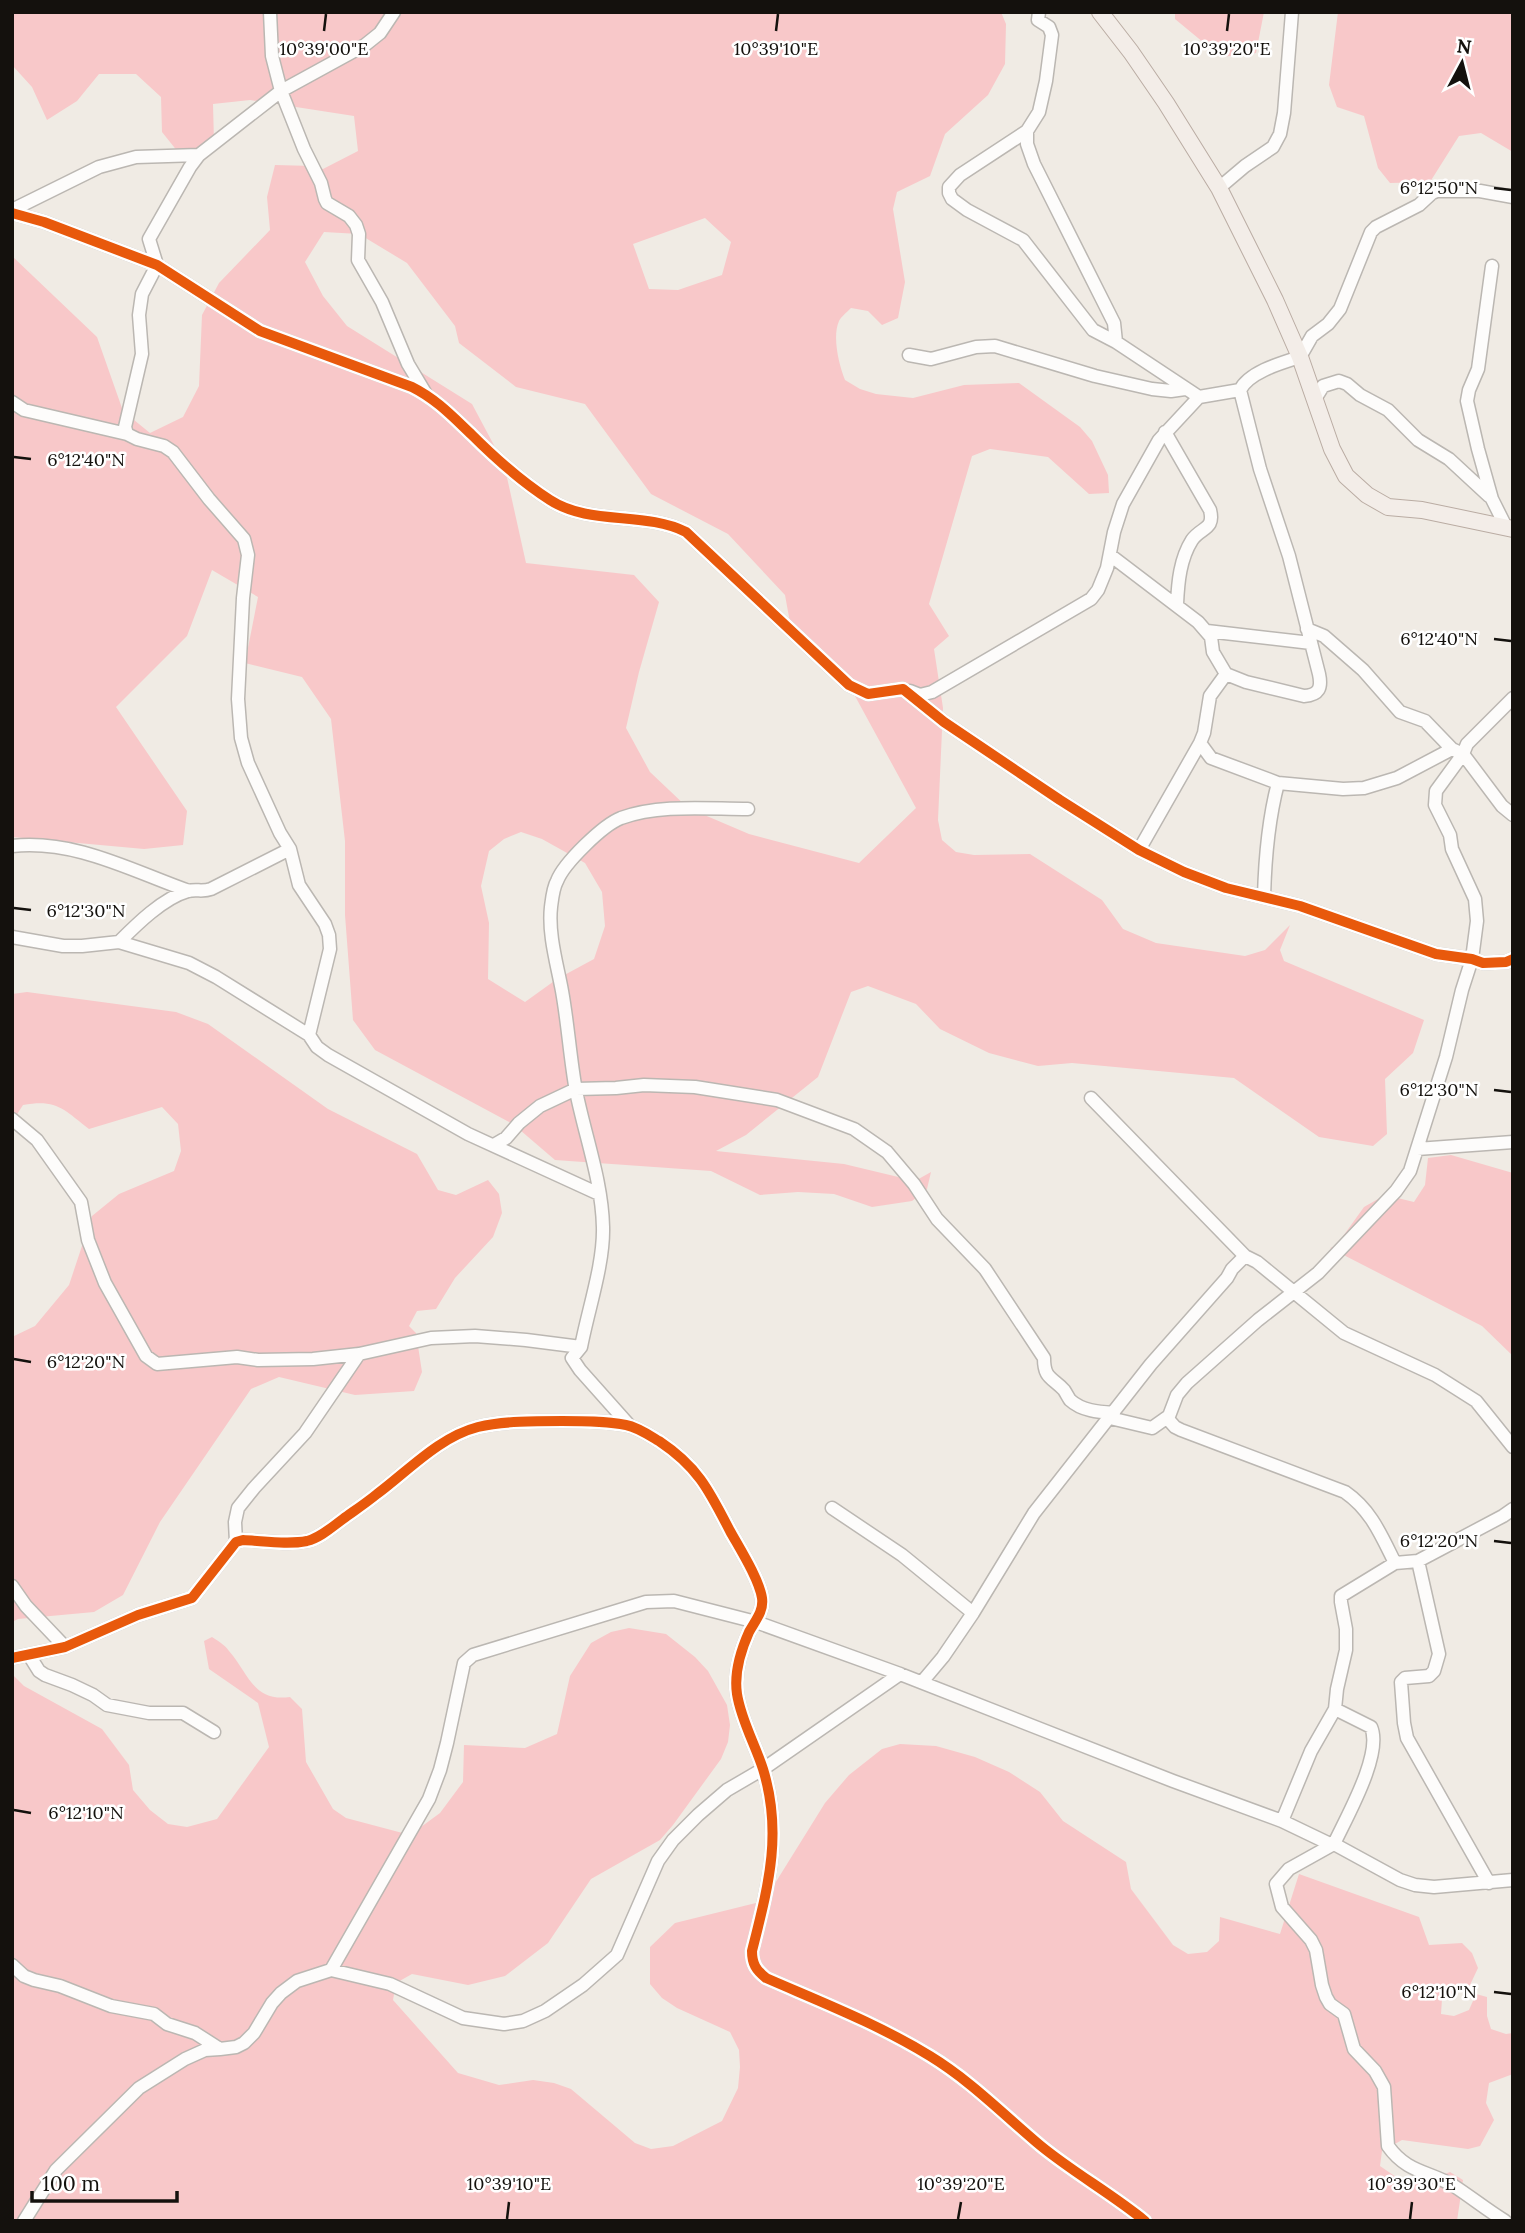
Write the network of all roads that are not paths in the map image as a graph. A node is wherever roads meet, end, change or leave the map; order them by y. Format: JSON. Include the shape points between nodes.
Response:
{"nodes":[{"id":1,"x":270,"y":12,"type":"edge"},
{"id":2,"x":394,"y":12,"type":"edge"},
{"id":3,"x":1038,"y":12,"type":"edge"},
{"id":4,"x":1100,"y":12,"type":"edge"},
{"id":5,"x":1292,"y":12,"type":"edge"},
{"id":6,"x":281,"y":91,"type":"junction"},
{"id":7,"x":1027,"y":131,"type":"junction"},
{"id":8,"x":200,"y":155,"type":"junction"},
{"id":9,"x":1219,"y":188,"type":"junction"},
{"id":10,"x":1513,"y":197,"type":"edge"},
{"id":11,"x":27,"y":203,"type":"junction"},
{"id":12,"x":12,"y":212,"type":"edge"},
{"id":13,"x":44,"y":222,"type":"junction"},
{"id":14,"x":157,"y":265,"type":"junction"},
{"id":15,"x":1492,"y":266,"type":"dead end"},
{"id":16,"x":1116,"y":342,"type":"junction"},
{"id":17,"x":909,"y":355,"type":"dead end"},
{"id":18,"x":1300,"y":357,"type":"junction"},
{"id":19,"x":1185,"y":389,"type":"junction"},
{"id":20,"x":1240,"y":390,"type":"junction"},
{"id":21,"x":427,"y":394,"type":"junction"},
{"id":22,"x":1199,"y":397,"type":"junction"},
{"id":23,"x":1315,"y":399,"type":"junction"},
{"id":24,"x":12,"y":402,"type":"edge"},
{"id":25,"x":1165,"y":432,"type":"junction"},
{"id":26,"x":127,"y":434,"type":"junction"},
{"id":27,"x":1492,"y":499,"type":"junction"},
{"id":28,"x":1509,"y":528,"type":"edge"},
{"id":29,"x":1110,"y":555,"type":"junction"},
{"id":30,"x":1177,"y":604,"type":"junction"},
{"id":31,"x":1307,"y":629,"type":"junction"},
{"id":32,"x":1207,"y":631,"type":"junction"},
{"id":33,"x":1311,"y":643,"type":"junction"},
{"id":34,"x":1226,"y":674,"type":"junction"},
{"id":35,"x":903,"y":689,"type":"junction"},
{"id":36,"x":1513,"y":698,"type":"edge"},
{"id":37,"x":1200,"y":743,"type":"junction"},
{"id":38,"x":1458,"y":752,"type":"junction"},
{"id":39,"x":1278,"y":783,"type":"junction"},
{"id":40,"x":748,"y":810,"type":"dead end"},
{"id":41,"x":1513,"y":815,"type":"edge"},
{"id":42,"x":12,"y":846,"type":"edge"},
{"id":43,"x":289,"y":849,"type":"junction"},
{"id":44,"x":1139,"y":850,"type":"junction"},
{"id":45,"x":189,"y":891,"type":"junction"},
{"id":46,"x":1264,"y":897,"type":"junction"},
{"id":47,"x":12,"y":937,"type":"edge"},
{"id":48,"x":119,"y":942,"type":"junction"},
{"id":49,"x":1472,"y":959,"type":"junction"},
{"id":50,"x":1513,"y":959,"type":"edge"},
{"id":51,"x":309,"y":1035,"type":"junction"},
{"id":52,"x":576,"y":1089,"type":"junction"},
{"id":53,"x":1091,"y":1098,"type":"dead end"},
{"id":54,"x":12,"y":1119,"type":"edge"},
{"id":55,"x":1513,"y":1142,"type":"edge"},
{"id":56,"x":494,"y":1145,"type":"junction"},
{"id":57,"x":1417,"y":1149,"type":"junction"},
{"id":58,"x":599,"y":1194,"type":"junction"},
{"id":59,"x":1245,"y":1256,"type":"junction"},
{"id":60,"x":1293,"y":1293,"type":"junction"},
{"id":61,"x":581,"y":1347,"type":"junction"},
{"id":62,"x":359,"y":1354,"type":"junction"},
{"id":63,"x":1112,"y":1415,"type":"junction"},
{"id":64,"x":1167,"y":1418,"type":"junction"},
{"id":65,"x":629,"y":1425,"type":"junction"},
{"id":66,"x":1513,"y":1447,"type":"edge"},
{"id":67,"x":832,"y":1508,"type":"dead end"},
{"id":68,"x":1513,"y":1509,"type":"edge"},
{"id":69,"x":236,"y":1542,"type":"junction"},
{"id":70,"x":1418,"y":1561,"type":"junction"},
{"id":71,"x":1395,"y":1563,"type":"junction"},
{"id":72,"x":12,"y":1586,"type":"edge"},
{"id":73,"x":973,"y":1614,"type":"junction"},
{"id":74,"x":756,"y":1622,"type":"junction"},
{"id":75,"x":65,"y":1647,"type":"junction"},
{"id":76,"x":29,"y":1655,"type":"junction"},
{"id":77,"x":12,"y":1658,"type":"edge"},
{"id":78,"x":900,"y":1674,"type":"junction"},
{"id":79,"x":922,"y":1682,"type":"junction"},
{"id":80,"x":1335,"y":1709,"type":"junction"},
{"id":81,"x":214,"y":1732,"type":"dead end"},
{"id":82,"x":763,"y":1769,"type":"junction"},
{"id":83,"x":1283,"y":1821,"type":"junction"},
{"id":84,"x":1333,"y":1844,"type":"junction"},
{"id":85,"x":1513,"y":1880,"type":"edge"},
{"id":86,"x":1489,"y":1883,"type":"junction"},
{"id":87,"x":12,"y":1965,"type":"edge"},
{"id":88,"x":331,"y":1970,"type":"junction"},
{"id":89,"x":220,"y":2049,"type":"junction"},
{"id":90,"x":24,"y":2221,"type":"edge"},
{"id":91,"x":1145,"y":2221,"type":"edge"},
{"id":92,"x":1505,"y":2221,"type":"edge"}],
"edges":[{"from":1,"to":6,"type":"street","via":[[272,56]]},
{"from":2,"to":6,"type":"street","via":[[365,45]]},
{"from":3,"to":7,"type":"street","via":[[1038,20],[1052,35],[1042,105]]},
{"from":4,"to":9,"type":"main road"},
{"from":5,"to":9,"type":"street","via":[[1280,134],[1273,146]]},
{"from":6,"to":8,"type":"street"},
{"from":6,"to":21,"type":"street","via":[[327,203],[356,225],[358,260]]},
{"from":7,"to":16,"type":"street","via":[[1034,164],[1114,323]]},
{"from":7,"to":16,"type":"street","via":[[960,175],[949,193],[967,210],[1023,240],[1093,330]]},
{"from":8,"to":11,"type":"street","via":[[136,157],[99,167]]},
{"from":8,"to":14,"type":"street","via":[[149,239]]},
{"from":9,"to":18,"type":"main road"},
{"from":10,"to":18,"type":"street","via":[[1480,191],[1432,192],[1419,205],[1376,227],[1336,316],[1312,336]]},
{"from":11,"to":12,"type":"street"},
{"from":11,"to":13,"type":"street"},
{"from":12,"to":13,"type":"street"},
{"from":13,"to":14,"type":"street"},
{"from":14,"to":21,"type":"street","via":[[260,331]]},
{"from":14,"to":26,"type":"street","via":[[142,294],[142,354],[126,416]]},
{"from":15,"to":27,"type":"street","via":[[1478,369],[1467,401]]},
{"from":16,"to":19,"type":"street"},
{"from":17,"to":19,"type":"street","via":[[931,359],[995,346],[1152,389]]},
{"from":18,"to":20,"type":"street","via":[[1273,365]]},
{"from":18,"to":23,"type":"main road"},
{"from":19,"to":22,"type":"street"},
{"from":20,"to":22,"type":"street"},
{"from":20,"to":31,"type":"street"},
{"from":21,"to":35,"type":"street","via":[[551,501],[596,516],[669,524],[686,532],[849,685],[868,694]]},
{"from":22,"to":25,"type":"street"},
{"from":23,"to":27,"type":"street","via":[[1323,386],[1339,381],[1347,384],[1388,410]]},
{"from":23,"to":28,"type":"main road","via":[[1346,476],[1367,495],[1388,507]]},
{"from":24,"to":26,"type":"street","via":[[24,410]]},
{"from":25,"to":29,"type":"street","via":[[1123,504]]},
{"from":25,"to":30,"type":"street","via":[[1212,517],[1185,557]]},
{"from":26,"to":43,"type":"street","via":[[173,452],[244,539],[248,555],[238,699],[241,738]]},
{"from":27,"to":28,"type":"street"},
{"from":29,"to":30,"type":"street"},
{"from":29,"to":35,"type":"street","via":[[1091,598],[932,692],[920,695]]},
{"from":30,"to":32,"type":"street"},
{"from":31,"to":33,"type":"street"},
{"from":31,"to":38,"type":"street","via":[[1324,636],[1401,712],[1425,721]]},
{"from":32,"to":33,"type":"street"},
{"from":32,"to":34,"type":"street"},
{"from":33,"to":34,"type":"street","via":[[1321,683],[1313,695]]},
{"from":34,"to":37,"type":"street","via":[[1210,696]]},
{"from":35,"to":44,"type":"street","via":[[956,730]]},
{"from":36,"to":38,"type":"street"},
{"from":37,"to":39,"type":"street","via":[[1210,758]]},
{"from":37,"to":44,"type":"street"},
{"from":38,"to":39,"type":"street","via":[[1364,788]]},
{"from":38,"to":41,"type":"street"},
{"from":38,"to":49,"type":"street","via":[[1436,791],[1435,805],[1475,899]]},
{"from":39,"to":46,"type":"street","via":[[1270,815]]},
{"from":40,"to":52,"type":"street","via":[[661,810],[621,818],[602,829],[556,881],[552,925]]},
{"from":42,"to":45,"type":"street","via":[[83,851]]},
{"from":43,"to":45,"type":"street","via":[[204,892]]},
{"from":43,"to":51,"type":"street","via":[[299,885],[329,935],[330,949]]},
{"from":44,"to":46,"type":"street","via":[[1226,888]]},
{"from":45,"to":48,"type":"street","via":[[145,916]]},
{"from":46,"to":49,"type":"street","via":[[1436,954]]},
{"from":47,"to":48,"type":"street","via":[[63,946]]},
{"from":48,"to":51,"type":"street","via":[[189,963]]},
{"from":49,"to":50,"type":"street"},
{"from":49,"to":57,"type":"street"},
{"from":51,"to":56,"type":"street","via":[[328,1055]]},
{"from":52,"to":56,"type":"street","via":[[540,1106]]},
{"from":52,"to":58,"type":"street"},
{"from":52,"to":63,"type":"street","via":[[644,1085],[744,1093],[777,1100],[854,1129],[887,1153],[937,1219],[985,1269],[1044,1357],[1049,1378],[1081,1407]]},
{"from":53,"to":59,"type":"street"},
{"from":54,"to":62,"type":"street","via":[[37,1140],[81,1202],[88,1240],[105,1283],[151,1361],[166,1365],[237,1357],[313,1359]]},
{"from":55,"to":57,"type":"street"},
{"from":56,"to":58,"type":"street"},
{"from":57,"to":60,"type":"street","via":[[1401,1185],[1318,1273]]},
{"from":58,"to":61,"type":"street","via":[[602,1249]]},
{"from":59,"to":60,"type":"street"},
{"from":59,"to":63,"type":"street"},
{"from":60,"to":64,"type":"street","via":[[1187,1383]]},
{"from":60,"to":66,"type":"street","via":[[1344,1333],[1435,1375],[1476,1401]]},
{"from":61,"to":62,"type":"street","via":[[475,1336],[431,1338]]},
{"from":61,"to":65,"type":"street","via":[[572,1358]]},
{"from":62,"to":69,"type":"street","via":[[305,1433],[239,1508]]},
{"from":63,"to":64,"type":"street","via":[[1152,1428]]},
{"from":63,"to":73,"type":"street","via":[[1034,1513]]},
{"from":64,"to":71,"type":"street","via":[[1181,1430],[1345,1492],[1373,1519]]},
{"from":65,"to":69,"type":"street","via":[[548,1421],[480,1427],[450,1439],[309,1540]]},
{"from":65,"to":74,"type":"street","via":[[680,1455],[712,1495],[762,1598]]},
{"from":67,"to":73,"type":"street","via":[[902,1555]]},
{"from":68,"to":70,"type":"street"},
{"from":69,"to":75,"type":"street","via":[[192,1598],[138,1615]]},
{"from":70,"to":71,"type":"street"},
{"from":70,"to":86,"type":"street","via":[[1439,1654],[1429,1676],[1401,1682],[1407,1738]]},
{"from":71,"to":80,"type":"street","via":[[1341,1596],[1346,1650]]},
{"from":72,"to":75,"type":"street"},
{"from":73,"to":79,"type":"street"},
{"from":74,"to":78,"type":"street"},
{"from":74,"to":82,"type":"street","via":[[738,1667],[737,1692]]},
{"from":74,"to":88,"type":"street","via":[[674,1601],[646,1602],[473,1655],[464,1663],[447,1744],[429,1799]]},
{"from":75,"to":76,"type":"street"},
{"from":76,"to":77,"type":"street"},
{"from":76,"to":81,"type":"street","via":[[45,1675],[107,1705],[149,1713],[183,1713]]},
{"from":78,"to":79,"type":"street"},
{"from":78,"to":82,"type":"street"},
{"from":79,"to":83,"type":"street"},
{"from":80,"to":83,"type":"street","via":[[1311,1751]]},
{"from":80,"to":84,"type":"street","via":[[1371,1727],[1375,1740],[1360,1789]]},
{"from":82,"to":88,"type":"street","via":[[727,1790],[673,1839],[658,1861],[617,1955],[545,2011],[504,2024],[463,2018],[390,1984]]},
{"from":82,"to":91,"type":"street","via":[[774,1812],[774,1847],[752,1951],[757,1970],[929,2055],[965,2079],[1043,2148]]},
{"from":83,"to":84,"type":"street"},
{"from":84,"to":86,"type":"street","via":[[1415,1885]]},
{"from":84,"to":92,"type":"street","via":[[1289,1869],[1276,1884],[1282,1907],[1316,1950],[1326,1997],[1344,2014],[1354,2049],[1384,2088],[1388,2146],[1415,2170],[1449,2183]]},
{"from":85,"to":86,"type":"street"},
{"from":87,"to":89,"type":"street","via":[[34,1980],[111,2006],[154,2014]]},
{"from":88,"to":89,"type":"street","via":[[297,1981],[272,2003],[244,2043]]},
{"from":89,"to":90,"type":"street","via":[[185,2059],[139,2088],[56,2170]]}]}
